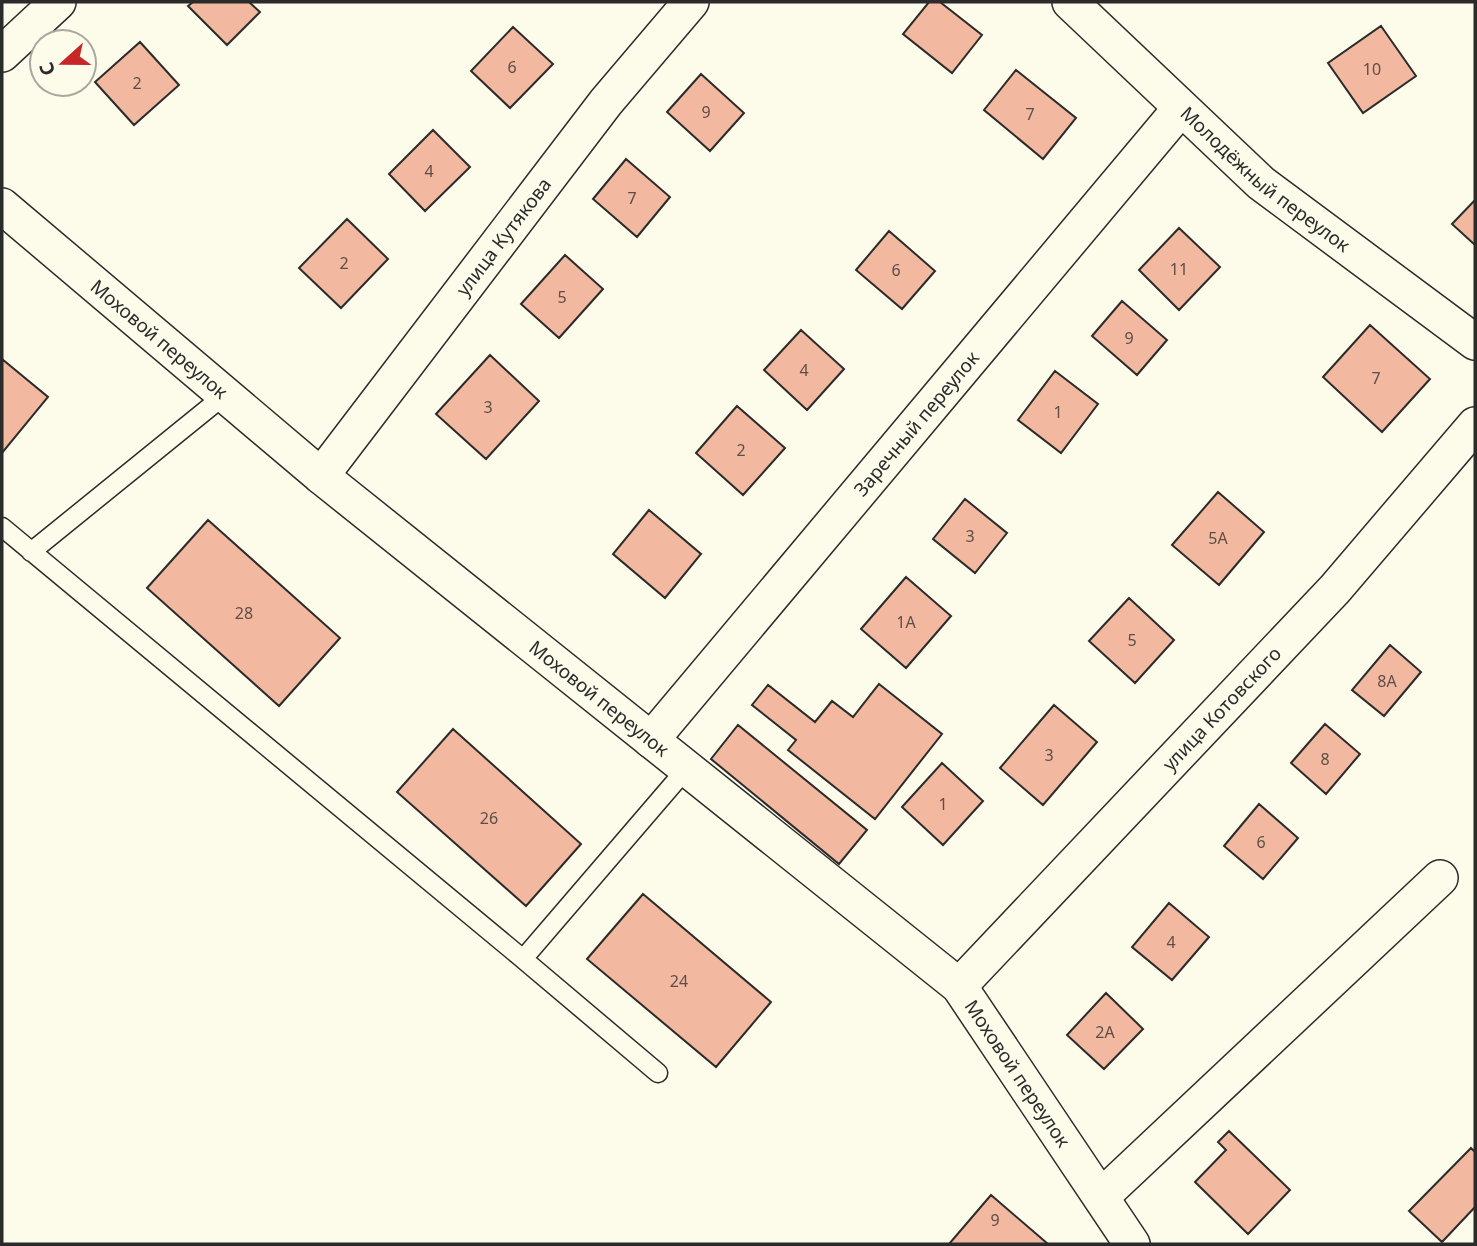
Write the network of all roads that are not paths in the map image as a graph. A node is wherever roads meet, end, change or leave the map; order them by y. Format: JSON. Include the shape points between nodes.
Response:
{"nodes":[{"id":1,"x":58,"y":2,"type":"edge"},
{"id":2,"x":691,"y":2,"type":"edge"},
{"id":3,"x":1070,"y":2,"type":"edge"},
{"id":4,"x":2,"y":54,"type":"edge"},
{"id":5,"x":1181,"y":108,"type":"junction"},
{"id":6,"x":2,"y":206,"type":"edge"},
{"id":7,"x":1475,"y":342,"type":"edge"},
{"id":8,"x":226,"y":394,"type":"junction"},
{"id":9,"x":1475,"y":425,"type":"edge"},
{"id":10,"x":321,"y":476,"type":"junction"},
{"id":11,"x":2,"y":527,"type":"edge"},
{"id":12,"x":32,"y":552,"type":"junction"},
{"id":13,"x":651,"y":740,"type":"junction"},
{"id":14,"x":687,"y":768,"type":"junction"},
{"id":15,"x":1440,"y":878,"type":"dead end"},
{"id":16,"x":523,"y":959,"type":"junction"},
{"id":17,"x":959,"y":986,"type":"junction"},
{"id":18,"x":658,"y":1073,"type":"dead end"},
{"id":19,"x":1101,"y":1197,"type":"junction"},
{"id":20,"x":1132,"y":1244,"type":"edge"}],
"edges":[{"from":1,"to":4,"type":"street"},
{"from":2,"to":10,"type":"street","name":"улица Кутякова","via":[[606,102]]},
{"from":3,"to":5,"type":"street","name":"Молодёжный переулок"},
{"from":5,"to":7,"type":"street","name":"Молодёжный переулок","via":[[1261,183]]},
{"from":5,"to":13,"type":"street","name":"Заречный переулок"},
{"from":6,"to":8,"type":"street","name":"Моховой переулок"},
{"from":8,"to":10,"type":"street","name":"Моховой переулок"},
{"from":8,"to":12,"type":"lane"},
{"from":9,"to":17,"type":"street","name":"улица Котовского","via":[[1335,589]]},
{"from":10,"to":13,"type":"street","name":"Моховой переулок"},
{"from":11,"to":12,"type":"lane"},
{"from":12,"to":16,"type":"lane"},
{"from":13,"to":14,"type":"street","name":"Моховой переулок"},
{"from":14,"to":16,"type":"lane"},
{"from":14,"to":17,"type":"street","name":"Моховой переулок"},
{"from":15,"to":19,"type":"street"},
{"from":16,"to":18,"type":"lane"},
{"from":17,"to":19,"type":"street","name":"Моховой переулок"},
{"from":19,"to":20,"type":"street","name":"Моховой переулок"}]}
